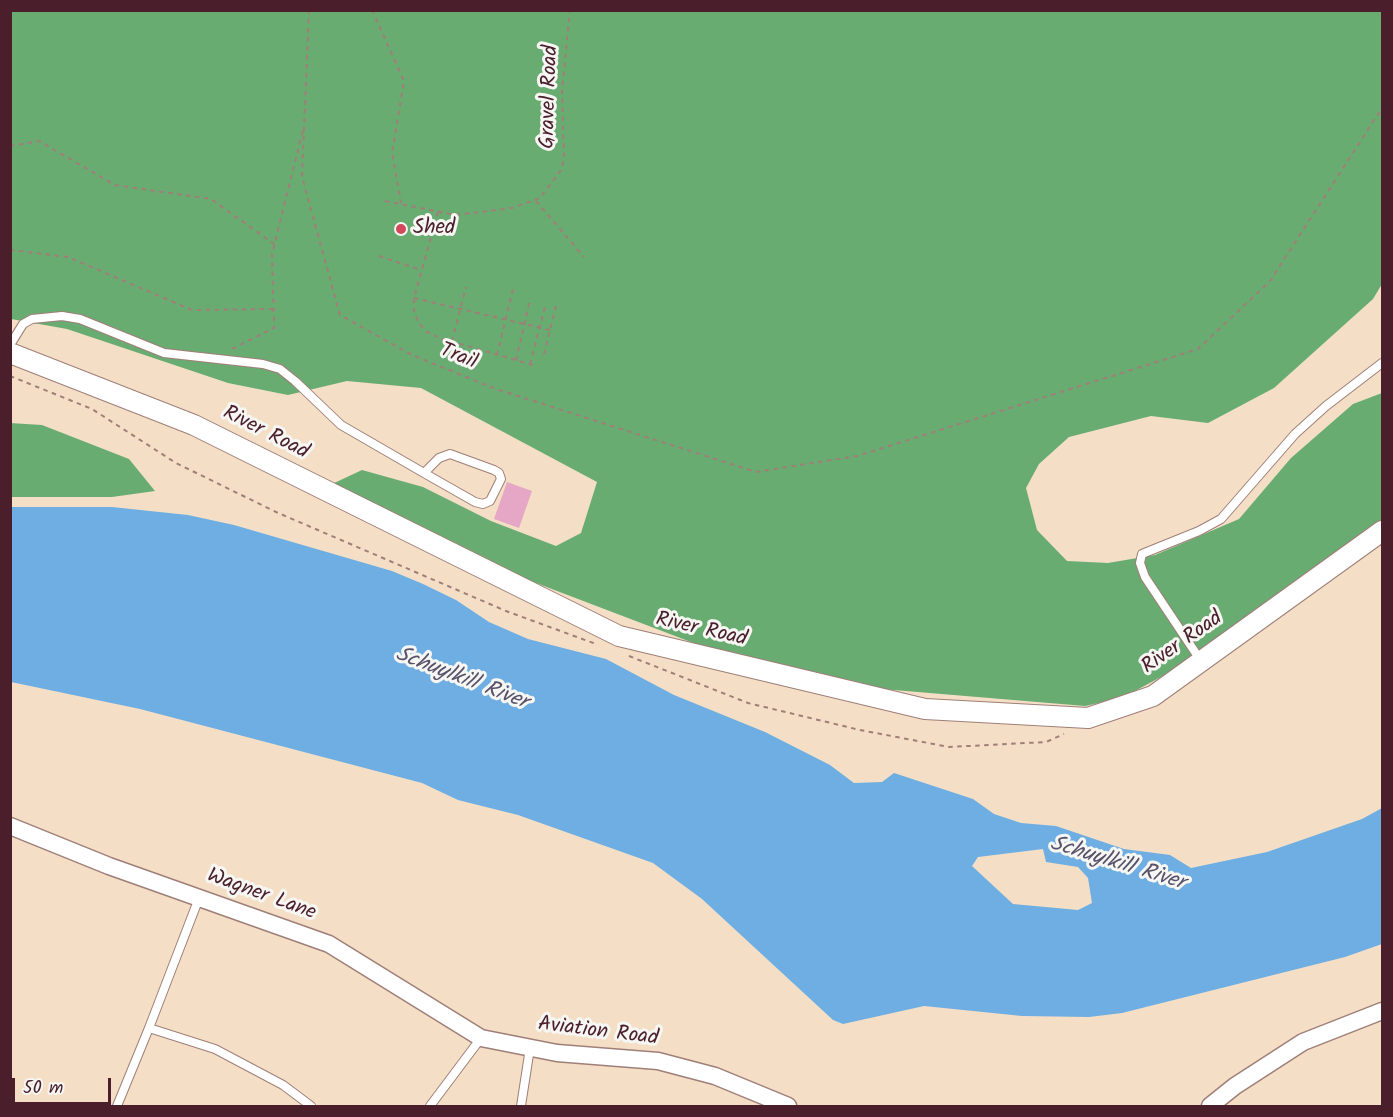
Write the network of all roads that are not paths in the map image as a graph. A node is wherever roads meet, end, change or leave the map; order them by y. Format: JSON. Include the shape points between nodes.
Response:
{"nodes":[{"id":1,"x":10,"y":345,"type":"edge"},
{"id":2,"x":10,"y":353,"type":"edge"},
{"id":3,"x":1383,"y":363,"type":"edge"},
{"id":4,"x":424,"y":473,"type":"junction"},
{"id":5,"x":1383,"y":531,"type":"edge"},
{"id":6,"x":1201,"y":662,"type":"junction"},
{"id":7,"x":10,"y":826,"type":"edge"},
{"id":8,"x":198,"y":898,"type":"junction"},
{"id":9,"x":1383,"y":1011,"type":"edge"},
{"id":10,"x":149,"y":1028,"type":"junction"},
{"id":11,"x":481,"y":1038,"type":"junction"},
{"id":12,"x":530,"y":1048,"type":"junction"},
{"id":13,"x":117,"y":1107,"type":"edge"},
{"id":14,"x":311,"y":1107,"type":"edge"},
{"id":15,"x":430,"y":1107,"type":"edge"},
{"id":16,"x":521,"y":1107,"type":"edge"},
{"id":17,"x":788,"y":1107,"type":"edge"},
{"id":18,"x":1210,"y":1107,"type":"edge"}],
"edges":[{"from":1,"to":4,"type":"lane","via":[[23,324],[32,319],[62,316],[80,319],[164,354],[280,369],[341,425]]},
{"from":2,"to":6,"type":"street","name":"River Road","via":[[194,425],[620,636],[925,709],[1088,718],[1153,696]]},
{"from":3,"to":6,"type":"lane","via":[[1295,434],[1221,519],[1142,554],[1140,563],[1145,578]]},
{"from":4,"to":4,"type":"lane","via":[[483,504],[490,501],[501,479],[494,470],[450,454],[439,458]]},
{"from":5,"to":6,"type":"street","name":"River Road"},
{"from":7,"to":8,"type":"street","name":"Wagner Lane"},
{"from":8,"to":10,"type":"lane"},
{"from":8,"to":11,"type":"street","name":"Wagner Lane","via":[[329,944]]},
{"from":9,"to":18,"type":"street","via":[[1303,1042]]},
{"from":10,"to":13,"type":"lane"},
{"from":10,"to":14,"type":"lane","via":[[215,1049],[282,1085]]},
{"from":11,"to":12,"type":"street","name":"Aviation Road"},
{"from":11,"to":15,"type":"lane"},
{"from":12,"to":16,"type":"lane"},
{"from":12,"to":17,"type":"street","name":"Aviation Road","via":[[658,1061],[715,1076]]}]}
